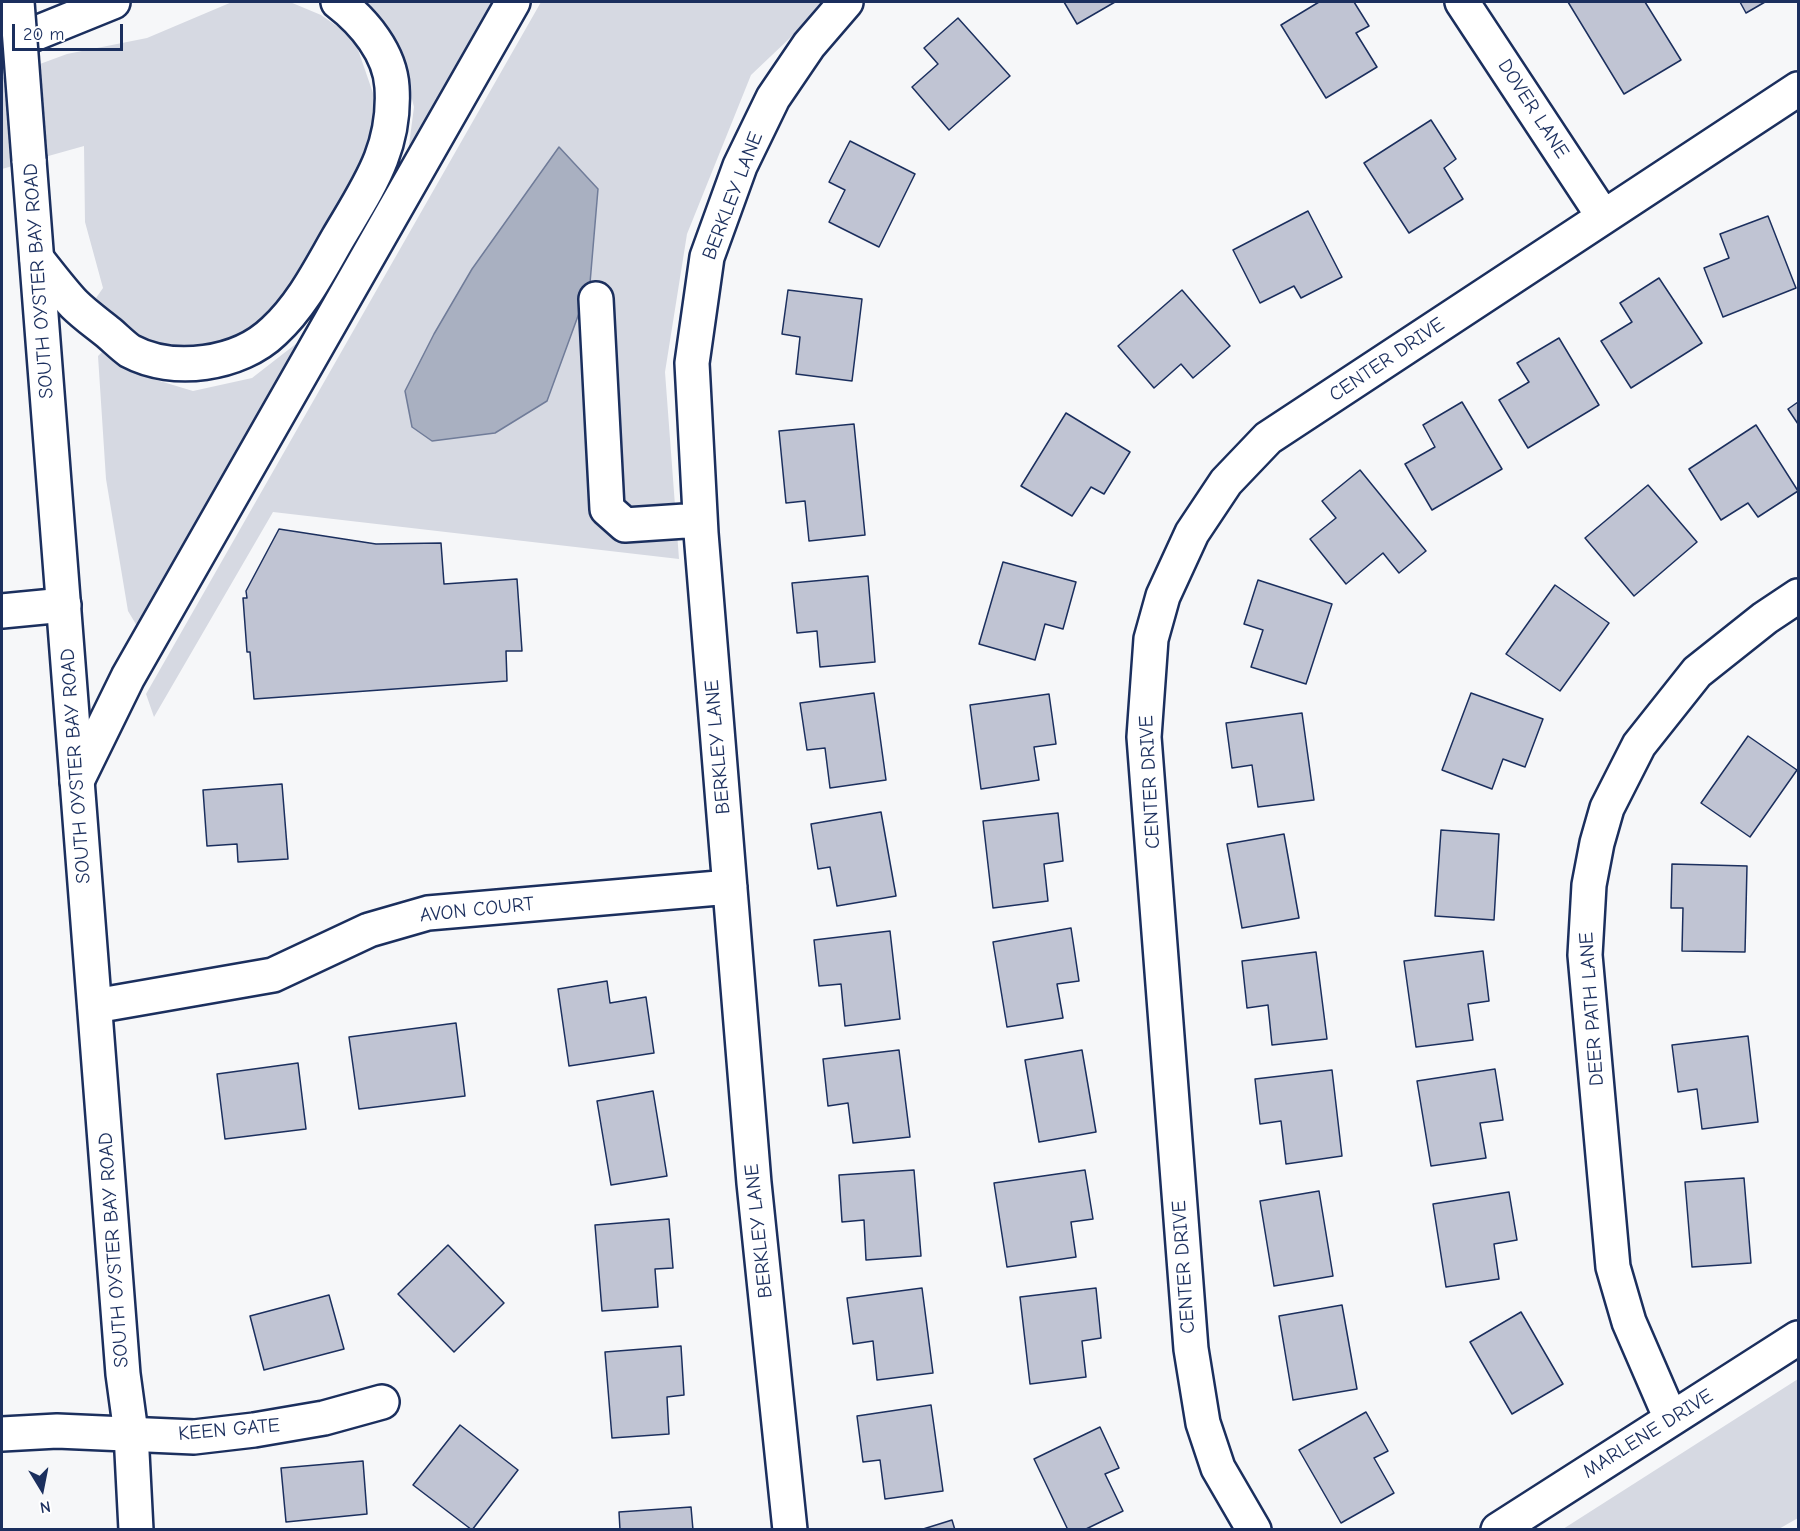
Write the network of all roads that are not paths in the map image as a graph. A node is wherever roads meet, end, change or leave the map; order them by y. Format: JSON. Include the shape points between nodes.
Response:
{"nodes":[{"id":1,"x":17,"y":2,"type":"edge"},
{"id":2,"x":113,"y":2,"type":"edge"},
{"id":3,"x":338,"y":2,"type":"edge"},
{"id":4,"x":513,"y":2,"type":"edge"},
{"id":5,"x":846,"y":2,"type":"edge"},
{"id":6,"x":1462,"y":2,"type":"edge"},
{"id":7,"x":2,"y":47,"type":"edge"},
{"id":8,"x":1798,"y":89,"type":"edge"},
{"id":9,"x":1603,"y":216,"type":"junction"},
{"id":10,"x":37,"y":259,"type":"junction"},
{"id":11,"x":596,"y":299,"type":"dead end"},
{"id":12,"x":700,"y":520,"type":"junction"},
{"id":13,"x":1798,"y":596,"type":"edge"},
{"id":14,"x":64,"y":605,"type":"junction"},
{"id":15,"x":2,"y":611,"type":"edge"},
{"id":16,"x":77,"y":781,"type":"junction"},
{"id":17,"x":730,"y":887,"type":"junction"},
{"id":18,"x":95,"y":1006,"type":"junction"},
{"id":19,"x":1798,"y":1338,"type":"edge"},
{"id":20,"x":382,"y":1402,"type":"dead end"},
{"id":21,"x":1671,"y":1419,"type":"junction"},
{"id":22,"x":130,"y":1433,"type":"junction"},
{"id":23,"x":2,"y":1434,"type":"edge"},
{"id":24,"x":136,"y":1530,"type":"edge"},
{"id":25,"x":790,"y":1530,"type":"edge"},
{"id":26,"x":1254,"y":1530,"type":"edge"},
{"id":27,"x":1497,"y":1530,"type":"edge"}],
"edges":[{"from":1,"to":10,"type":"main road","name":"SOUTH OYSTER BAY ROAD","bridge":true},
{"from":2,"to":7,"type":"main road"},
{"from":3,"to":10,"type":"main road","via":[[369,32],[384,55],[392,85],[388,141],[373,178],[311,285],[272,333],[248,350],[203,364],[150,358],[129,350],[75,305]]},
{"from":4,"to":16,"type":"main road","via":[[128,676]]},
{"from":5,"to":12,"type":"main road","name":"BERKLEY LANE","via":[[809,45],[773,98],[740,165],[707,257],[692,363]]},
{"from":6,"to":9,"type":"main road","name":"DOVER LANE"},
{"from":8,"to":9,"type":"main road","name":"CENTER DRIVE"},
{"from":9,"to":26,"type":"main road","name":"CENTER DRIVE","via":[[1268,438],[1226,482],[1192,533],[1163,596],[1151,639],[1144,737],[1191,1349],[1203,1423],[1218,1468]]},
{"from":10,"to":14,"type":"main road","name":"SOUTH OYSTER BAY ROAD"},
{"from":11,"to":12,"type":"main road","via":[[607,509],[625,525]]},
{"from":12,"to":17,"type":"main road","name":"BERKLEY LANE"},
{"from":13,"to":21,"type":"main road","name":"DEER PATH LANE","via":[[1697,672],[1639,745],[1607,808],[1589,885],[1585,955],[1612,1267],[1629,1322]]},
{"from":14,"to":15,"type":"main road"},
{"from":14,"to":16,"type":"main road","name":"SOUTH OYSTER BAY ROAD"},
{"from":16,"to":18,"type":"main road","name":"SOUTH OYSTER BAY ROAD"},
{"from":17,"to":18,"type":"main road","name":"AVON COURT","via":[[428,913],[369,930],[273,975]]},
{"from":17,"to":25,"type":"main road","name":"BERKLEY LANE","via":[[754,1184]]},
{"from":18,"to":22,"type":"main road","name":"SOUTH OYSTER BAY ROAD"},
{"from":19,"to":21,"type":"main road","name":"MARLENE DRIVE"},
{"from":20,"to":22,"type":"main road","name":"KEEN GATE","via":[[324,1418],[254,1430],[194,1437]]},
{"from":21,"to":27,"type":"main road","name":"MARLENE DRIVE"},
{"from":22,"to":23,"type":"main road","name":"KEEN GATE"},
{"from":22,"to":24,"type":"main road","name":"SOUTH OYSTER BAY ROAD"}]}
